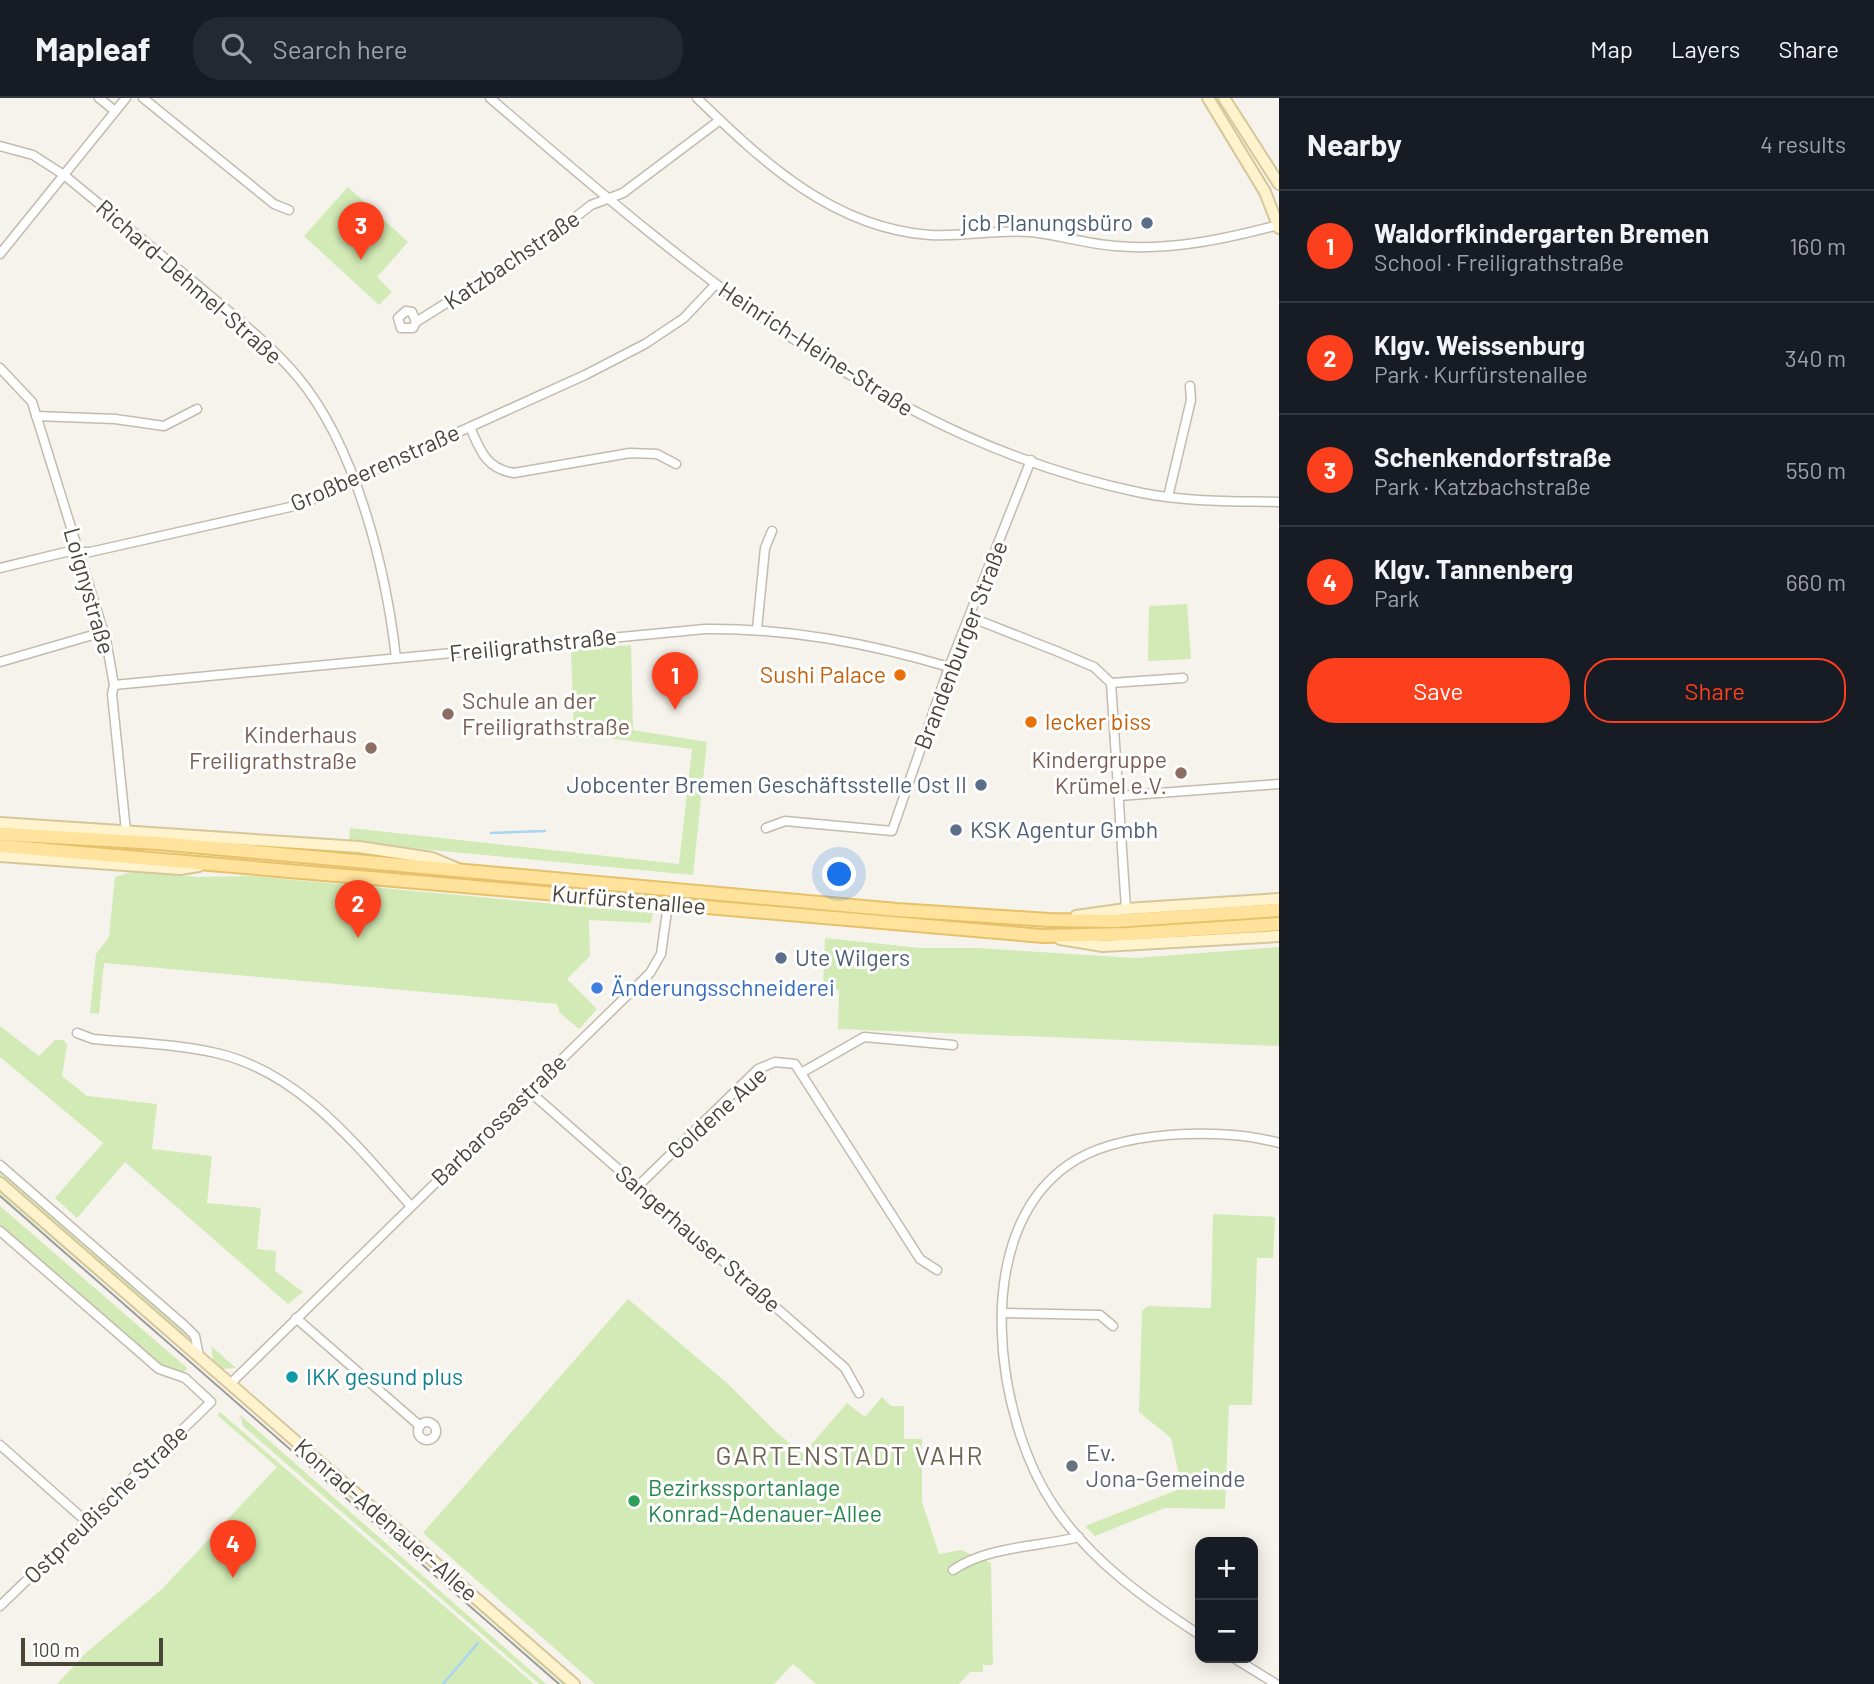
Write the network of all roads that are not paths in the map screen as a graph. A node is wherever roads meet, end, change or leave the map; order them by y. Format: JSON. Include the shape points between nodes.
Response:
{"nodes":[{"id":1,"x":99,"y":98,"type":"edge"},
{"id":2,"x":127,"y":98,"type":"edge"},
{"id":3,"x":143,"y":98,"type":"edge"},
{"id":4,"x":489,"y":98,"type":"edge"},
{"id":5,"x":697,"y":98,"type":"edge"},
{"id":6,"x":1208,"y":98,"type":"edge"},
{"id":7,"x":1224,"y":98,"type":"edge"},
{"id":8,"x":115,"y":111,"type":"junction"},
{"id":9,"x":720,"y":120,"type":"junction"},
{"id":10,"x":0,"y":146,"type":"edge"},
{"id":11,"x":64,"y":175,"type":"junction"},
{"id":12,"x":1279,"y":184,"type":"edge"},
{"id":13,"x":607,"y":199,"type":"junction"},
{"id":14,"x":289,"y":209,"type":"dead end"},
{"id":15,"x":1278,"y":226,"type":"edge"},
{"id":16,"x":0,"y":254,"type":"edge"},
{"id":17,"x":715,"y":285,"type":"junction"},
{"id":18,"x":416,"y":321,"type":"dead end"},
{"id":19,"x":0,"y":368,"type":"edge"},
{"id":20,"x":1190,"y":386,"type":"dead end"},
{"id":21,"x":197,"y":409,"type":"dead end"},
{"id":22,"x":36,"y":416,"type":"junction"},
{"id":23,"x":470,"y":427,"type":"junction"},
{"id":24,"x":1031,"y":460,"type":"junction"},
{"id":25,"x":676,"y":464,"type":"dead end"},
{"id":26,"x":355,"y":480,"type":"junction"},
{"id":27,"x":1168,"y":496,"type":"junction"},
{"id":28,"x":1279,"y":502,"type":"edge"},
{"id":29,"x":772,"y":531,"type":"dead end"},
{"id":30,"x":78,"y":552,"type":"junction"},
{"id":31,"x":0,"y":568,"type":"edge"},
{"id":32,"x":970,"y":617,"type":"junction"},
{"id":33,"x":757,"y":629,"type":"junction"},
{"id":34,"x":103,"y":632,"type":"junction"},
{"id":35,"x":396,"y":658,"type":"junction"},
{"id":36,"x":0,"y":662,"type":"edge"},
{"id":37,"x":949,"y":667,"type":"junction"},
{"id":38,"x":1183,"y":678,"type":"dead end"},
{"id":39,"x":1111,"y":683,"type":"junction"},
{"id":40,"x":114,"y":685,"type":"junction"},
{"id":41,"x":1279,"y":784,"type":"edge"},
{"id":42,"x":1119,"y":796,"type":"junction"},
{"id":43,"x":0,"y":823,"type":"edge"},
{"id":44,"x":766,"y":828,"type":"dead end"},
{"id":45,"x":126,"y":831,"type":"junction"},
{"id":46,"x":0,"y":834,"type":"edge"},
{"id":47,"x":0,"y":846,"type":"edge"},
{"id":48,"x":0,"y":856,"type":"edge"},
{"id":49,"x":216,"y":863,"type":"junction"},
{"id":50,"x":458,"y":870,"type":"junction"},
{"id":51,"x":1279,"y":899,"type":"edge"},
{"id":52,"x":668,"y":904,"type":"junction"},
{"id":53,"x":1126,"y":909,"type":"junction"},
{"id":54,"x":1279,"y":910,"type":"edge"},
{"id":55,"x":1049,"y":920,"type":"junction"},
{"id":56,"x":1279,"y":923,"type":"edge"},
{"id":57,"x":1043,"y":936,"type":"junction"},
{"id":58,"x":1279,"y":936,"type":"edge"},
{"id":59,"x":77,"y":1033,"type":"dead end"},
{"id":60,"x":953,"y":1045,"type":"dead end"},
{"id":61,"x":801,"y":1073,"type":"junction"},
{"id":62,"x":529,"y":1091,"type":"junction"},
{"id":63,"x":1279,"y":1143,"type":"edge"},
{"id":64,"x":0,"y":1165,"type":"edge"},
{"id":65,"x":0,"y":1183,"type":"edge"},
{"id":66,"x":638,"y":1187,"type":"junction"},
{"id":67,"x":411,"y":1206,"type":"junction"},
{"id":68,"x":0,"y":1231,"type":"edge"},
{"id":69,"x":937,"y":1270,"type":"dead end"},
{"id":70,"x":1002,"y":1313,"type":"junction"},
{"id":71,"x":296,"y":1318,"type":"junction"},
{"id":72,"x":1113,"y":1326,"type":"dead end"},
{"id":73,"x":199,"y":1356,"type":"junction"},
{"id":74,"x":231,"y":1383,"type":"junction"},
{"id":75,"x":859,"y":1393,"type":"dead end"},
{"id":76,"x":420,"y":1426,"type":"dead end"},
{"id":77,"x":0,"y":1445,"type":"edge"},
{"id":78,"x":88,"y":1523,"type":"junction"},
{"id":79,"x":1079,"y":1537,"type":"junction"},
{"id":80,"x":953,"y":1570,"type":"dead end"},
{"id":81,"x":0,"y":1606,"type":"edge"},
{"id":82,"x":1195,"y":1632,"type":"edge"},
{"id":83,"x":1241,"y":1663,"type":"edge"},
{"id":84,"x":1267,"y":1681,"type":"edge"},
{"id":85,"x":574,"y":1684,"type":"edge"},
{"id":86,"x":1276,"y":1684,"type":"edge"}],
"edges":[{"from":1,"to":8,"type":"street"},
{"from":2,"to":8,"type":"street"},
{"from":3,"to":14,"type":"street","via":[[274,204]]},
{"from":4,"to":13,"type":"street","name":"Heinrich-Heine-Straße"},
{"from":5,"to":9,"type":"street"},
{"from":6,"to":15,"type":"main road","via":[[1265,192]]},
{"from":7,"to":12,"type":"main road"},
{"from":8,"to":11,"type":"street"},
{"from":9,"to":13,"type":"street","name":"Katzbachstraße","via":[[623,193]]},
{"from":9,"to":15,"type":"street","via":[[790,182],[845,213],[893,230],[931,235],[1033,232],[1149,247],[1197,243]]},
{"from":10,"to":11,"type":"street","name":"Richard-Dehmel-Straße","via":[[33,155]]},
{"from":11,"to":16,"type":"street"},
{"from":11,"to":26,"type":"street","name":"Richard-Dehmel-Straße","via":[[254,332],[296,376],[320,410]]},
{"from":13,"to":17,"type":"street","name":"Heinrich-Heine-Straße"},
{"from":13,"to":18,"type":"street","name":"Katzbachstraße","via":[[591,205],[544,242]]},
{"from":17,"to":23,"type":"street","name":"Großbeerenstraße","via":[[663,334]]},
{"from":17,"to":24,"type":"street","name":"Heinrich-Heine-Straße","via":[[904,407]]},
{"from":19,"to":22,"type":"street","name":"Loignystraße","via":[[32,402]]},
{"from":20,"to":27,"type":"street","via":[[1191,400]]},
{"from":21,"to":22,"type":"street","via":[[164,426]]},
{"from":22,"to":30,"type":"street","name":"Loignystraße"},
{"from":23,"to":25,"type":"street","via":[[482,455],[503,472],[630,453],[657,454]]},
{"from":23,"to":26,"type":"street","name":"Großbeerenstraße"},
{"from":24,"to":27,"type":"street","name":"Heinrich-Heine-Straße","via":[[1104,483]]},
{"from":24,"to":32,"type":"street","name":"Brandenburger Straße"},
{"from":26,"to":30,"type":"street","name":"Großbeerenstraße","via":[[299,505]]},
{"from":26,"to":35,"type":"street","name":"Richard-Dehmel-Straße","via":[[384,579]]},
{"from":27,"to":28,"type":"street","name":"Heinrich-Heine-Straße"},
{"from":29,"to":33,"type":"street","via":[[765,548]]},
{"from":30,"to":31,"type":"street","name":"Großbeerenstraße"},
{"from":30,"to":34,"type":"street","name":"Loignystraße"},
{"from":32,"to":37,"type":"street","name":"Brandenburger Straße"},
{"from":32,"to":39,"type":"street","via":[[1094,667]]},
{"from":33,"to":35,"type":"street","name":"Freiligrathstraße","via":[[665,632]]},
{"from":33,"to":37,"type":"street","name":"Freiligrathstraße","via":[[847,640]]},
{"from":34,"to":36,"type":"street"},
{"from":34,"to":40,"type":"street","name":"Loignystraße"},
{"from":35,"to":40,"type":"street","name":"Freiligrathstraße"},
{"from":37,"to":44,"type":"street","name":"Brandenburger Straße","via":[[892,831],[785,821]]},
{"from":38,"to":39,"type":"street"},
{"from":39,"to":42,"type":"street"},
{"from":40,"to":45,"type":"street","name":"Loignystraße"},
{"from":41,"to":42,"type":"street"},
{"from":42,"to":53,"type":"street"},
{"from":43,"to":45,"type":"main road","name":"Kurfürstenallee"},
{"from":45,"to":50,"type":"main road","name":"Kurfürstenallee","via":[[359,847],[432,858]]},
{"from":46,"to":50,"type":"main road","name":"Kurfürstenallee"},
{"from":47,"to":49,"type":"main road","name":"Kurfürstenallee"},
{"from":48,"to":49,"type":"main road","name":"Kurfürstenallee","via":[[180,869]]},
{"from":49,"to":52,"type":"main road","name":"Kurfürstenallee"},
{"from":50,"to":55,"type":"main road","name":"Kurfürstenallee"},
{"from":51,"to":53,"type":"main road","name":"Kurfürstenallee"},
{"from":52,"to":57,"type":"main road","name":"Kurfürstenallee"},
{"from":52,"to":62,"type":"street","name":"Barbarossastraße","via":[[661,954],[650,973]]},
{"from":53,"to":55,"type":"main road","name":"Kurfürstenallee"},
{"from":54,"to":55,"type":"main road","name":"Kurfürstenallee","via":[[1128,921]]},
{"from":56,"to":57,"type":"main road","name":"Kurfürstenallee"},
{"from":57,"to":58,"type":"main road","name":"Kurfürstenallee","via":[[1103,946]]},
{"from":59,"to":67,"type":"street","via":[[93,1039],[216,1053],[259,1068],[313,1102]]},
{"from":60,"to":61,"type":"street","via":[[864,1037]]},
{"from":61,"to":66,"type":"street","name":"Goldene Aue","via":[[794,1064],[775,1062],[758,1069]]},
{"from":61,"to":69,"type":"street","via":[[920,1259]]},
{"from":62,"to":66,"type":"street","name":"Sangerhauser Straße"},
{"from":62,"to":67,"type":"street","name":"Barbarossastraße"},
{"from":63,"to":70,"type":"street","via":[[1240,1135],[1179,1134],[1100,1149],[1067,1165],[1025,1217],[1007,1272]]},
{"from":64,"to":73,"type":"street","name":"Konrad-Adenauer-Allee","via":[[185,1326],[195,1336]]},
{"from":65,"to":73,"type":"main road","name":"Konrad-Adenauer-Allee"},
{"from":66,"to":75,"type":"street","name":"Sangerhauser Straße","via":[[845,1368]]},
{"from":67,"to":71,"type":"street","name":"Barbarossastraße"},
{"from":68,"to":78,"type":"street","name":"Ostpreußische Straße","via":[[159,1369],[186,1378],[211,1402]]},
{"from":70,"to":72,"type":"street","via":[[1100,1315]]},
{"from":70,"to":79,"type":"street","via":[[1006,1386],[1018,1434],[1053,1505]]},
{"from":71,"to":74,"type":"street","name":"Barbarossastraße"},
{"from":71,"to":76,"type":"street"},
{"from":73,"to":74,"type":"main road","name":"Konrad-Adenauer-Allee"},
{"from":74,"to":85,"type":"main road","name":"Konrad-Adenauer-Allee"},
{"from":77,"to":78,"type":"street"},
{"from":78,"to":81,"type":"street","name":"Ostpreußische Straße"},
{"from":79,"to":80,"type":"street","via":[[986,1555]]},
{"from":79,"to":82,"type":"street","via":[[1137,1591]]},
{"from":83,"to":84,"type":"street"},
{"from":84,"to":86,"type":"street"}]}
